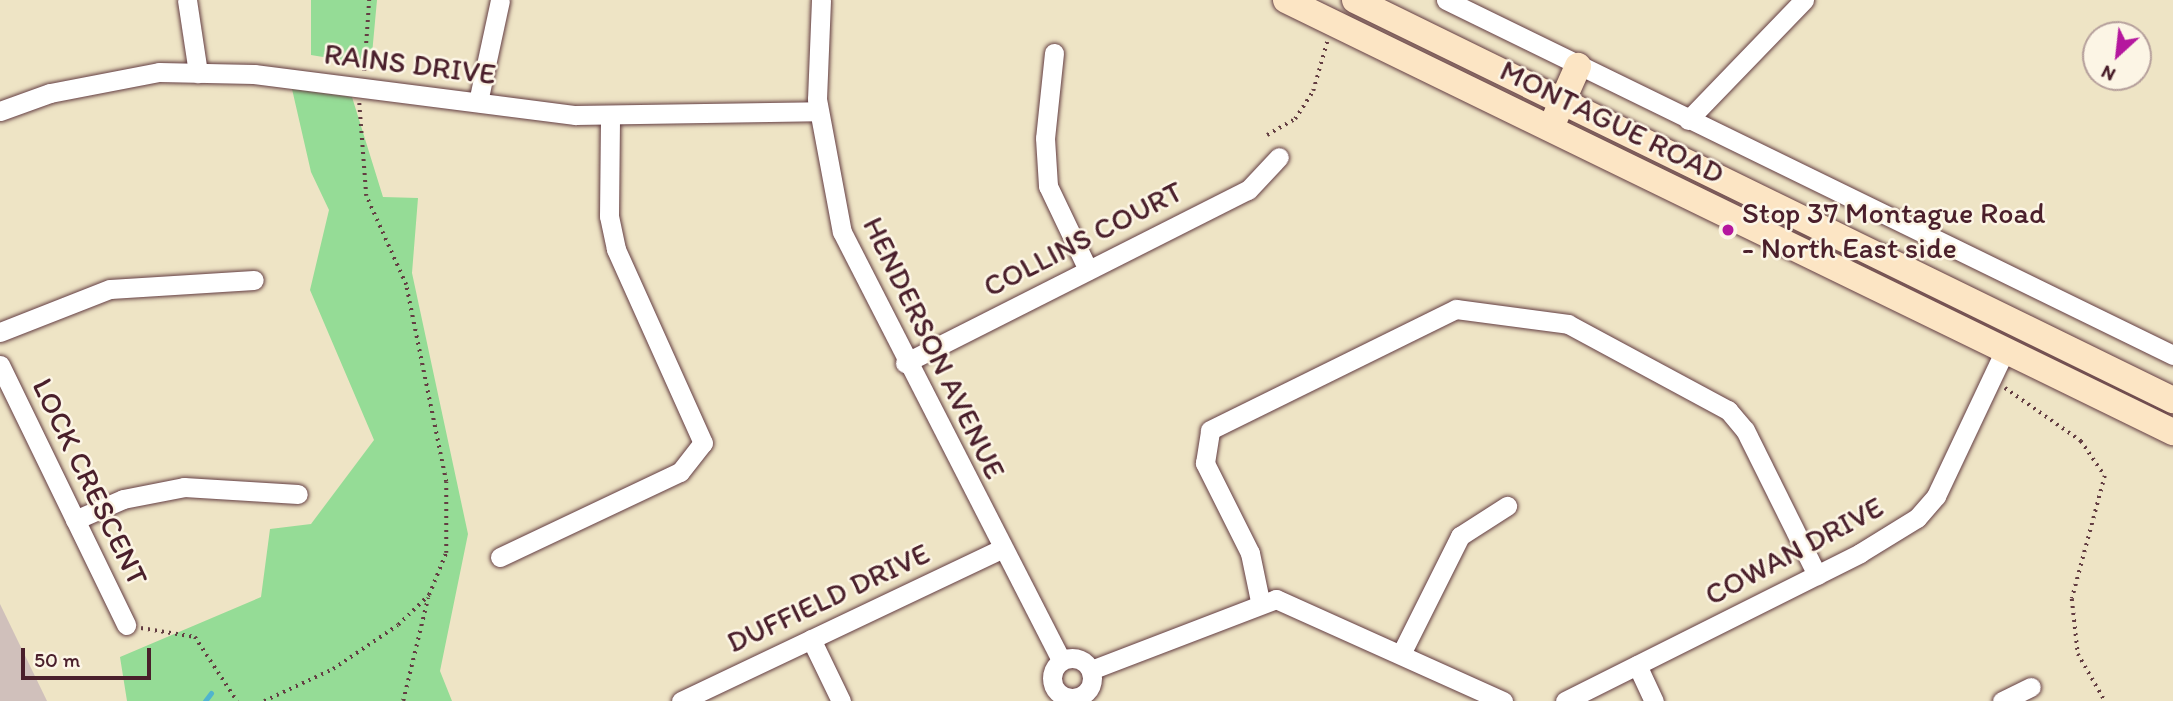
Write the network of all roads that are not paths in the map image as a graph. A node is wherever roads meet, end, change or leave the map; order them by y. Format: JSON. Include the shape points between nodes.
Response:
{"nodes":[{"id":1,"x":187,"y":0,"type":"edge"},
{"id":2,"x":500,"y":0,"type":"edge"},
{"id":3,"x":821,"y":0,"type":"edge"},
{"id":4,"x":1286,"y":0,"type":"edge"},
{"id":5,"x":1354,"y":0,"type":"edge"},
{"id":6,"x":1447,"y":0,"type":"edge"},
{"id":7,"x":1804,"y":0,"type":"edge"},
{"id":8,"x":1054,"y":53,"type":"dead end"},
{"id":9,"x":1578,"y":66,"type":"junction"},
{"id":10,"x":198,"y":73,"type":"junction"},
{"id":11,"x":478,"y":102,"type":"junction"},
{"id":12,"x":1562,"y":102,"type":"junction"},
{"id":13,"x":0,"y":111,"type":"edge"},
{"id":14,"x":818,"y":111,"type":"junction"},
{"id":15,"x":610,"y":117,"type":"junction"},
{"id":16,"x":1688,"y":120,"type":"junction"},
{"id":17,"x":1550,"y":129,"type":"junction"},
{"id":18,"x":1279,"y":157,"type":"dead end"},
{"id":19,"x":1088,"y":270,"type":"junction"},
{"id":20,"x":254,"y":280,"type":"dead end"},
{"id":21,"x":2018,"y":324,"type":"junction"},
{"id":22,"x":0,"y":332,"type":"edge"},
{"id":23,"x":2005,"y":350,"type":"junction"},
{"id":24,"x":2173,"y":355,"type":"edge"},
{"id":25,"x":905,"y":363,"type":"junction"},
{"id":26,"x":0,"y":365,"type":"edge"},
{"id":27,"x":2173,"y":400,"type":"edge"},
{"id":28,"x":2173,"y":432,"type":"edge"},
{"id":29,"x":298,"y":494,"type":"dead end"},
{"id":30,"x":1507,"y":506,"type":"dead end"},
{"id":31,"x":75,"y":520,"type":"junction"},
{"id":32,"x":1001,"y":549,"type":"junction"},
{"id":33,"x":500,"y":557,"type":"dead end"},
{"id":34,"x":1817,"y":575,"type":"junction"},
{"id":35,"x":1260,"y":601,"type":"junction"},
{"id":36,"x":126,"y":625,"type":"road end"},
{"id":37,"x":811,"y":639,"type":"junction"},
{"id":38,"x":1402,"y":652,"type":"junction"},
{"id":39,"x":1062,"y":660,"type":"junction"},
{"id":40,"x":1637,"y":665,"type":"junction"},
{"id":41,"x":1091,"y":670,"type":"junction"},
{"id":42,"x":2031,"y":687,"type":"dead end"},
{"id":43,"x":1079,"y":699,"type":"edge"},
{"id":44,"x":681,"y":701,"type":"edge"},
{"id":45,"x":841,"y":701,"type":"edge"},
{"id":46,"x":1503,"y":701,"type":"edge"},
{"id":47,"x":1565,"y":701,"type":"edge"},
{"id":48,"x":1654,"y":701,"type":"edge"},
{"id":49,"x":2002,"y":701,"type":"edge"}],
"edges":[{"from":1,"to":10,"type":"street"},
{"from":2,"to":11,"type":"street"},
{"from":3,"to":14,"type":"street","name":"HENDERSON AVENUE"},
{"from":4,"to":17,"type":"main road","name":"MONTAGUE ROAD"},
{"from":5,"to":12,"type":"main road","name":"MONTAGUE ROAD"},
{"from":6,"to":9,"type":"street"},
{"from":7,"to":16,"type":"street"},
{"from":8,"to":19,"type":"street","via":[[1045,138],[1048,186]]},
{"from":9,"to":12,"type":"main road"},
{"from":9,"to":16,"type":"street"},
{"from":10,"to":11,"type":"street","name":"RAINS DRIVE"},
{"from":10,"to":13,"type":"street","name":"RAINS DRIVE","via":[[111,80]]},
{"from":11,"to":15,"type":"street","name":"RAINS DRIVE"},
{"from":12,"to":17,"type":"main road"},
{"from":12,"to":21,"type":"main road","name":"MONTAGUE ROAD"},
{"from":14,"to":15,"type":"street","name":"RAINS DRIVE"},
{"from":14,"to":25,"type":"street","name":"HENDERSON AVENUE","via":[[842,232]]},
{"from":15,"to":33,"type":"street","via":[[609,216],[616,249],[635,303],[704,432],[703,443],[680,471]]},
{"from":16,"to":24,"type":"street"},
{"from":17,"to":23,"type":"main road","name":"MONTAGUE ROAD"},
{"from":18,"to":19,"type":"street","name":"COLLINS COURT","via":[[1248,190]]},
{"from":19,"to":25,"type":"street","name":"COLLINS COURT"},
{"from":20,"to":22,"type":"street","via":[[110,289],[27,316]]},
{"from":21,"to":23,"type":"main road"},
{"from":21,"to":27,"type":"main road","name":"MONTAGUE ROAD"},
{"from":23,"to":28,"type":"main road","name":"MONTAGUE ROAD"},
{"from":23,"to":34,"type":"street","name":"COWAN DRIVE","via":[[1927,506],[1904,528]]},
{"from":25,"to":32,"type":"street","name":"HENDERSON AVENUE"},
{"from":26,"to":31,"type":"street","name":"LOCK CRESCENT"},
{"from":29,"to":31,"type":"street","via":[[184,487],[123,499]]},
{"from":30,"to":38,"type":"street","via":[[1460,536]]},
{"from":31,"to":36,"type":"street","name":"LOCK CRESCENT"},
{"from":32,"to":37,"type":"street","name":"DUFFIELD DRIVE"},
{"from":32,"to":39,"type":"street","name":"HENDERSON AVENUE"},
{"from":34,"to":35,"type":"street","via":[[1745,430],[1728,410],[1568,324],[1456,309],[1210,430],[1205,463],[1250,553]]},
{"from":34,"to":40,"type":"street","name":"COWAN DRIVE"},
{"from":35,"to":38,"type":"street","via":[[1291,602]]},
{"from":35,"to":41,"type":"street"},
{"from":37,"to":44,"type":"street","name":"DUFFIELD DRIVE"},
{"from":37,"to":45,"type":"street"},
{"from":38,"to":46,"type":"street"},
{"from":39,"to":41,"type":"street","via":[[1082,660]]},
{"from":39,"to":43,"type":"street","via":[[1053,685],[1063,696]]},
{"from":40,"to":47,"type":"street","name":"COWAN DRIVE"},
{"from":40,"to":48,"type":"street"},
{"from":41,"to":43,"type":"street","via":[[1090,688]]},
{"from":42,"to":49,"type":"street"}]}
